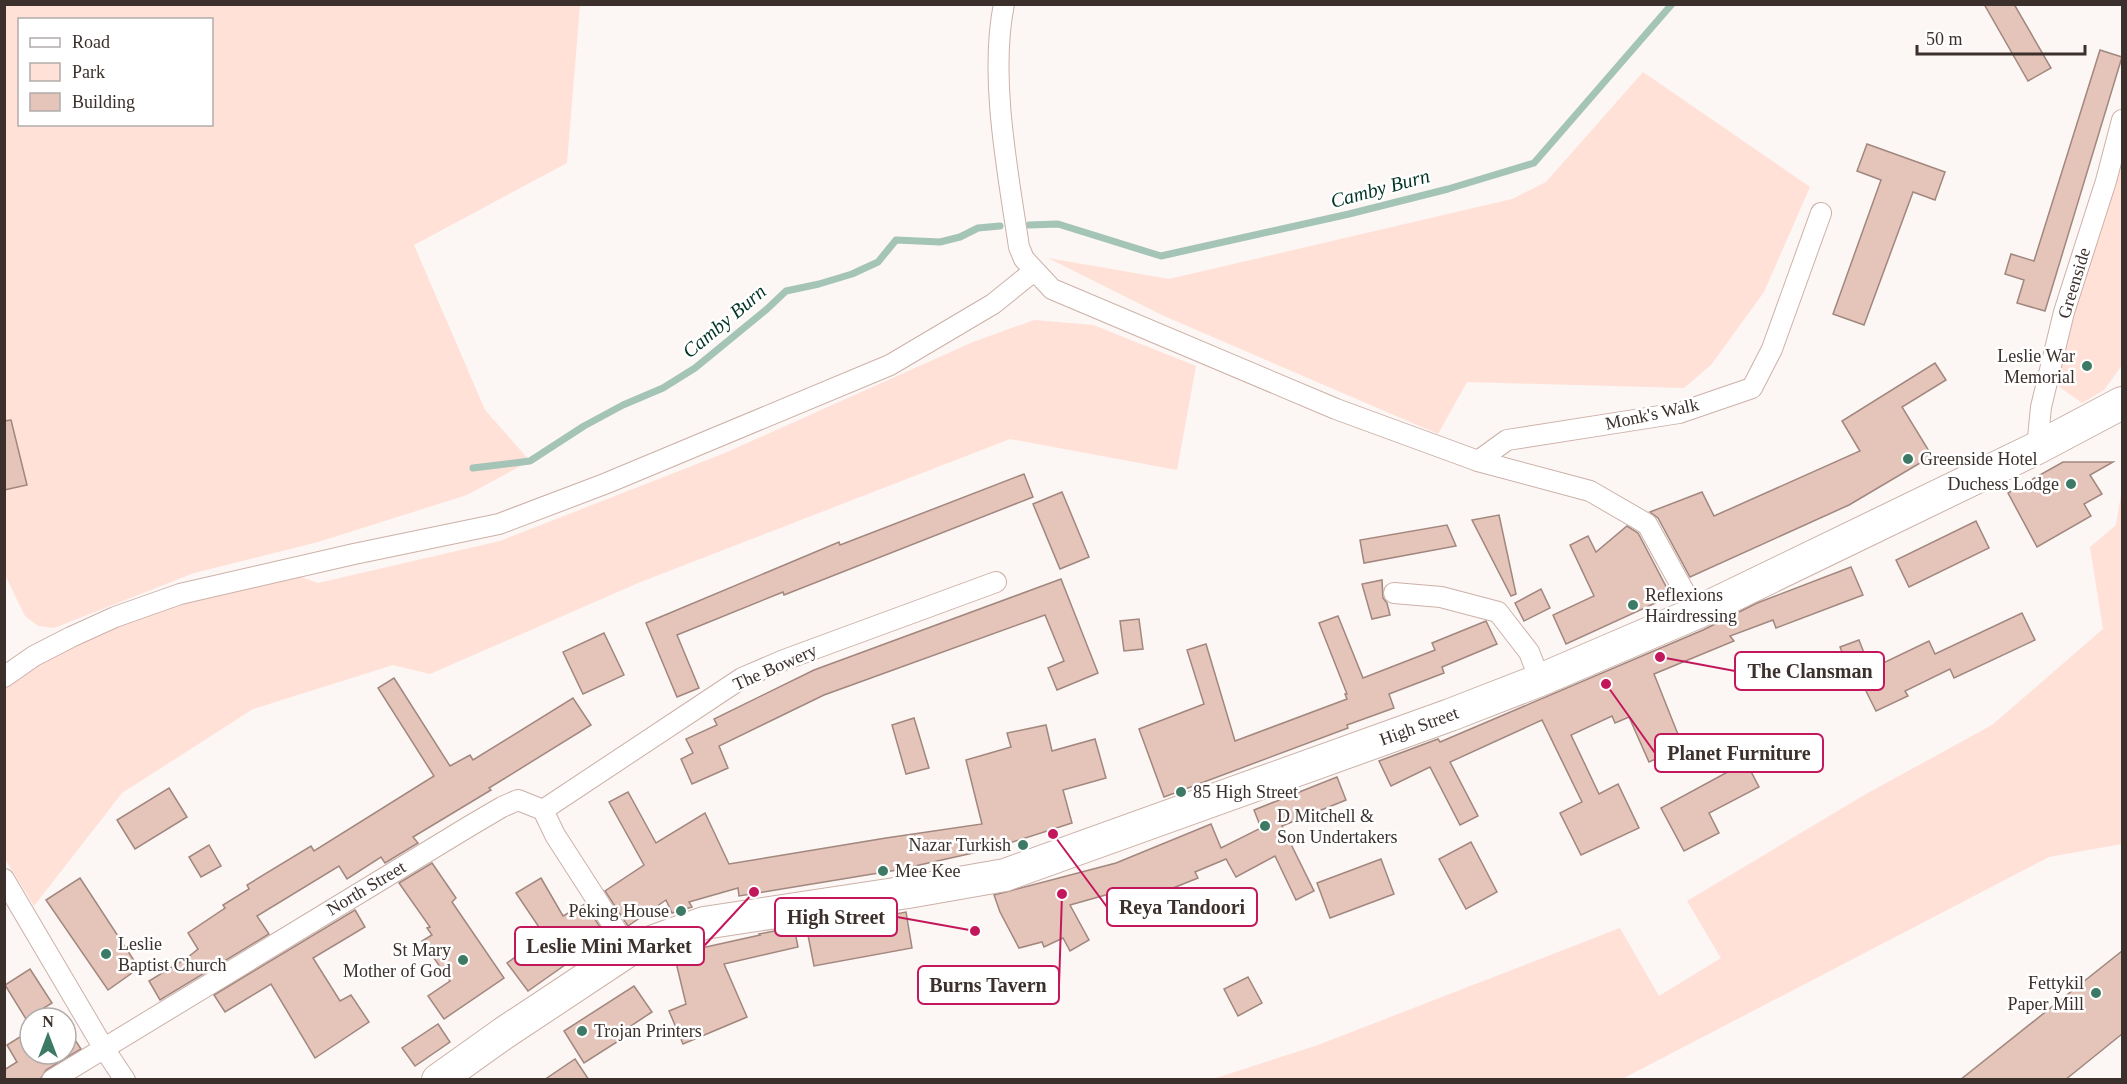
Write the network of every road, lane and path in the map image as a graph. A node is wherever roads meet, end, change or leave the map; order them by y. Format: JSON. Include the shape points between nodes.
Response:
{"nodes":[{"id":1,"x":1004,"y":4,"type":"edge"},
{"id":2,"x":2122,"y":120,"type":"edge"},
{"id":3,"x":1821,"y":213,"type":"dead end"},
{"id":4,"x":1034,"y":271,"type":"junction"},
{"id":5,"x":2120,"y":402,"type":"edge"},
{"id":6,"x":2037,"y":448,"type":"junction"},
{"id":7,"x":1478,"y":461,"type":"junction"},
{"id":8,"x":996,"y":582,"type":"dead end"},
{"id":9,"x":1394,"y":593,"type":"dead end"},
{"id":10,"x":1696,"y":613,"type":"junction"},
{"id":11,"x":4,"y":677,"type":"edge"},
{"id":12,"x":1540,"y":680,"type":"junction"},
{"id":13,"x":543,"y":810,"type":"junction"},
{"id":14,"x":4,"y":879,"type":"edge"},
{"id":15,"x":628,"y":950,"type":"junction"},
{"id":16,"x":103,"y":1047,"type":"junction"},
{"id":17,"x":52,"y":1080,"type":"edge"},
{"id":18,"x":125,"y":1080,"type":"edge"},
{"id":19,"x":438,"y":1080,"type":"edge"}],
"edges":[{"from":1,"to":4,"type":"street","via":[[998,50],[1005,146],[1018,247]]},
{"from":2,"to":6,"type":"street","name":"Greenside","via":[[2064,312],[2041,407]]},
{"from":3,"to":7,"type":"street","name":"Monk's Walk","via":[[1772,349],[1752,388],[1679,413],[1507,440]]},
{"from":4,"to":7,"type":"street","via":[[1052,289],[1336,409]]},
{"from":4,"to":11,"type":"street","via":[[993,304],[890,365],[607,483],[499,524],[180,594],[71,637]]},
{"from":5,"to":6,"type":"main road","name":"High Street"},
{"from":6,"to":10,"type":"main road","name":"High Street"},
{"from":7,"to":10,"type":"street","via":[[1590,491],[1647,524]]},
{"from":8,"to":13,"type":"street","name":"The Bowery","via":[[742,678]]},
{"from":9,"to":12,"type":"street","via":[[1441,597],[1498,612],[1528,652]]},
{"from":10,"to":12,"type":"main road","name":"High Street"},
{"from":12,"to":15,"type":"main road","name":"High Street","via":[[1005,875],[704,923]]},
{"from":13,"to":15,"type":"street"},
{"from":13,"to":16,"type":"street","name":"North Street","via":[[518,800],[502,807]]},
{"from":14,"to":16,"type":"street"},
{"from":15,"to":19,"type":"main road","name":"High Street"},
{"from":16,"to":17,"type":"street","name":"North Street"},
{"from":16,"to":18,"type":"street"}]}
